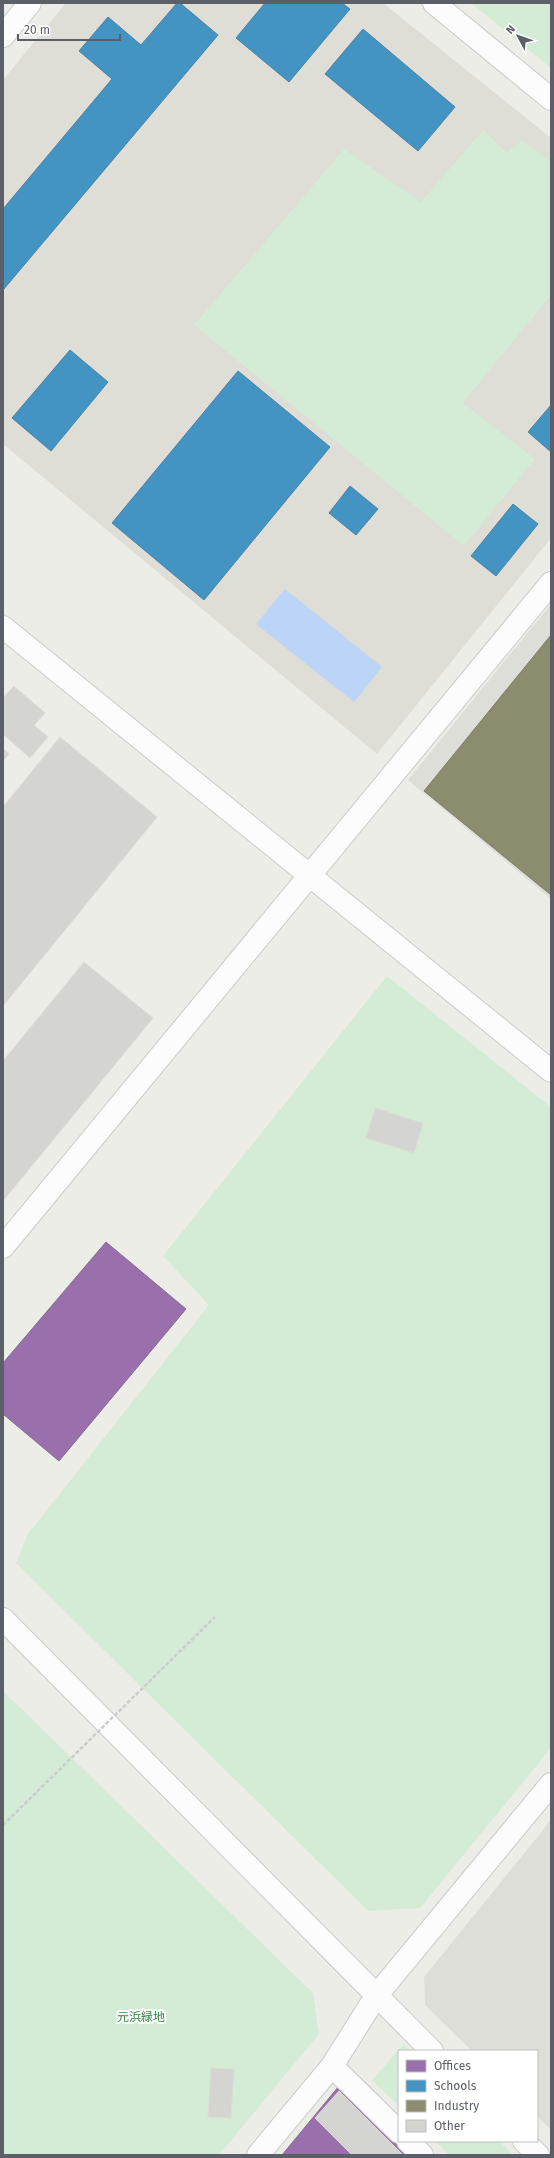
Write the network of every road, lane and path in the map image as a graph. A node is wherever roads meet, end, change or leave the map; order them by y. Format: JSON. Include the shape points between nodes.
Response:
{"nodes":[{"id":1,"x":30,"y":3,"type":"edge"},
{"id":2,"x":434,"y":3,"type":"edge"},
{"id":3,"x":3,"y":36,"type":"edge"},
{"id":4,"x":551,"y":99,"type":"edge"},
{"id":5,"x":551,"y":583,"type":"edge"},
{"id":6,"x":3,"y":627,"type":"edge"},
{"id":7,"x":308,"y":876,"type":"junction"},
{"id":8,"x":551,"y":1071,"type":"edge"},
{"id":9,"x":3,"y":1247,"type":"edge"},
{"id":10,"x":215,"y":1617,"type":"dead end"},
{"id":11,"x":3,"y":1619,"type":"edge"},
{"id":12,"x":551,"y":1784,"type":"edge"},
{"id":13,"x":3,"y":1824,"type":"edge"},
{"id":14,"x":376,"y":1996,"type":"junction"},
{"id":15,"x":431,"y":2050,"type":"edge"},
{"id":16,"x":332,"y":2066,"type":"junction"},
{"id":17,"x":398,"y":2131,"type":"edge"},
{"id":18,"x":409,"y":2142,"type":"edge"},
{"id":19,"x":525,"y":2142,"type":"edge"},
{"id":20,"x":258,"y":2155,"type":"edge"},
{"id":21,"x":422,"y":2155,"type":"edge"},
{"id":22,"x":538,"y":2155,"type":"edge"}],
"edges":[{"from":1,"to":3,"type":"street"},
{"from":2,"to":4,"type":"street"},
{"from":5,"to":7,"type":"street"},
{"from":6,"to":7,"type":"street"},
{"from":7,"to":8,"type":"street"},
{"from":7,"to":9,"type":"street"},
{"from":10,"to":13,"type":"path","bridge":true},
{"from":11,"to":14,"type":"street"},
{"from":12,"to":14,"type":"street"},
{"from":14,"to":15,"type":"street"},
{"from":14,"to":16,"type":"street"},
{"from":16,"to":17,"type":"street"},
{"from":16,"to":20,"type":"street"},
{"from":18,"to":21,"type":"street"},
{"from":19,"to":22,"type":"street"}]}
